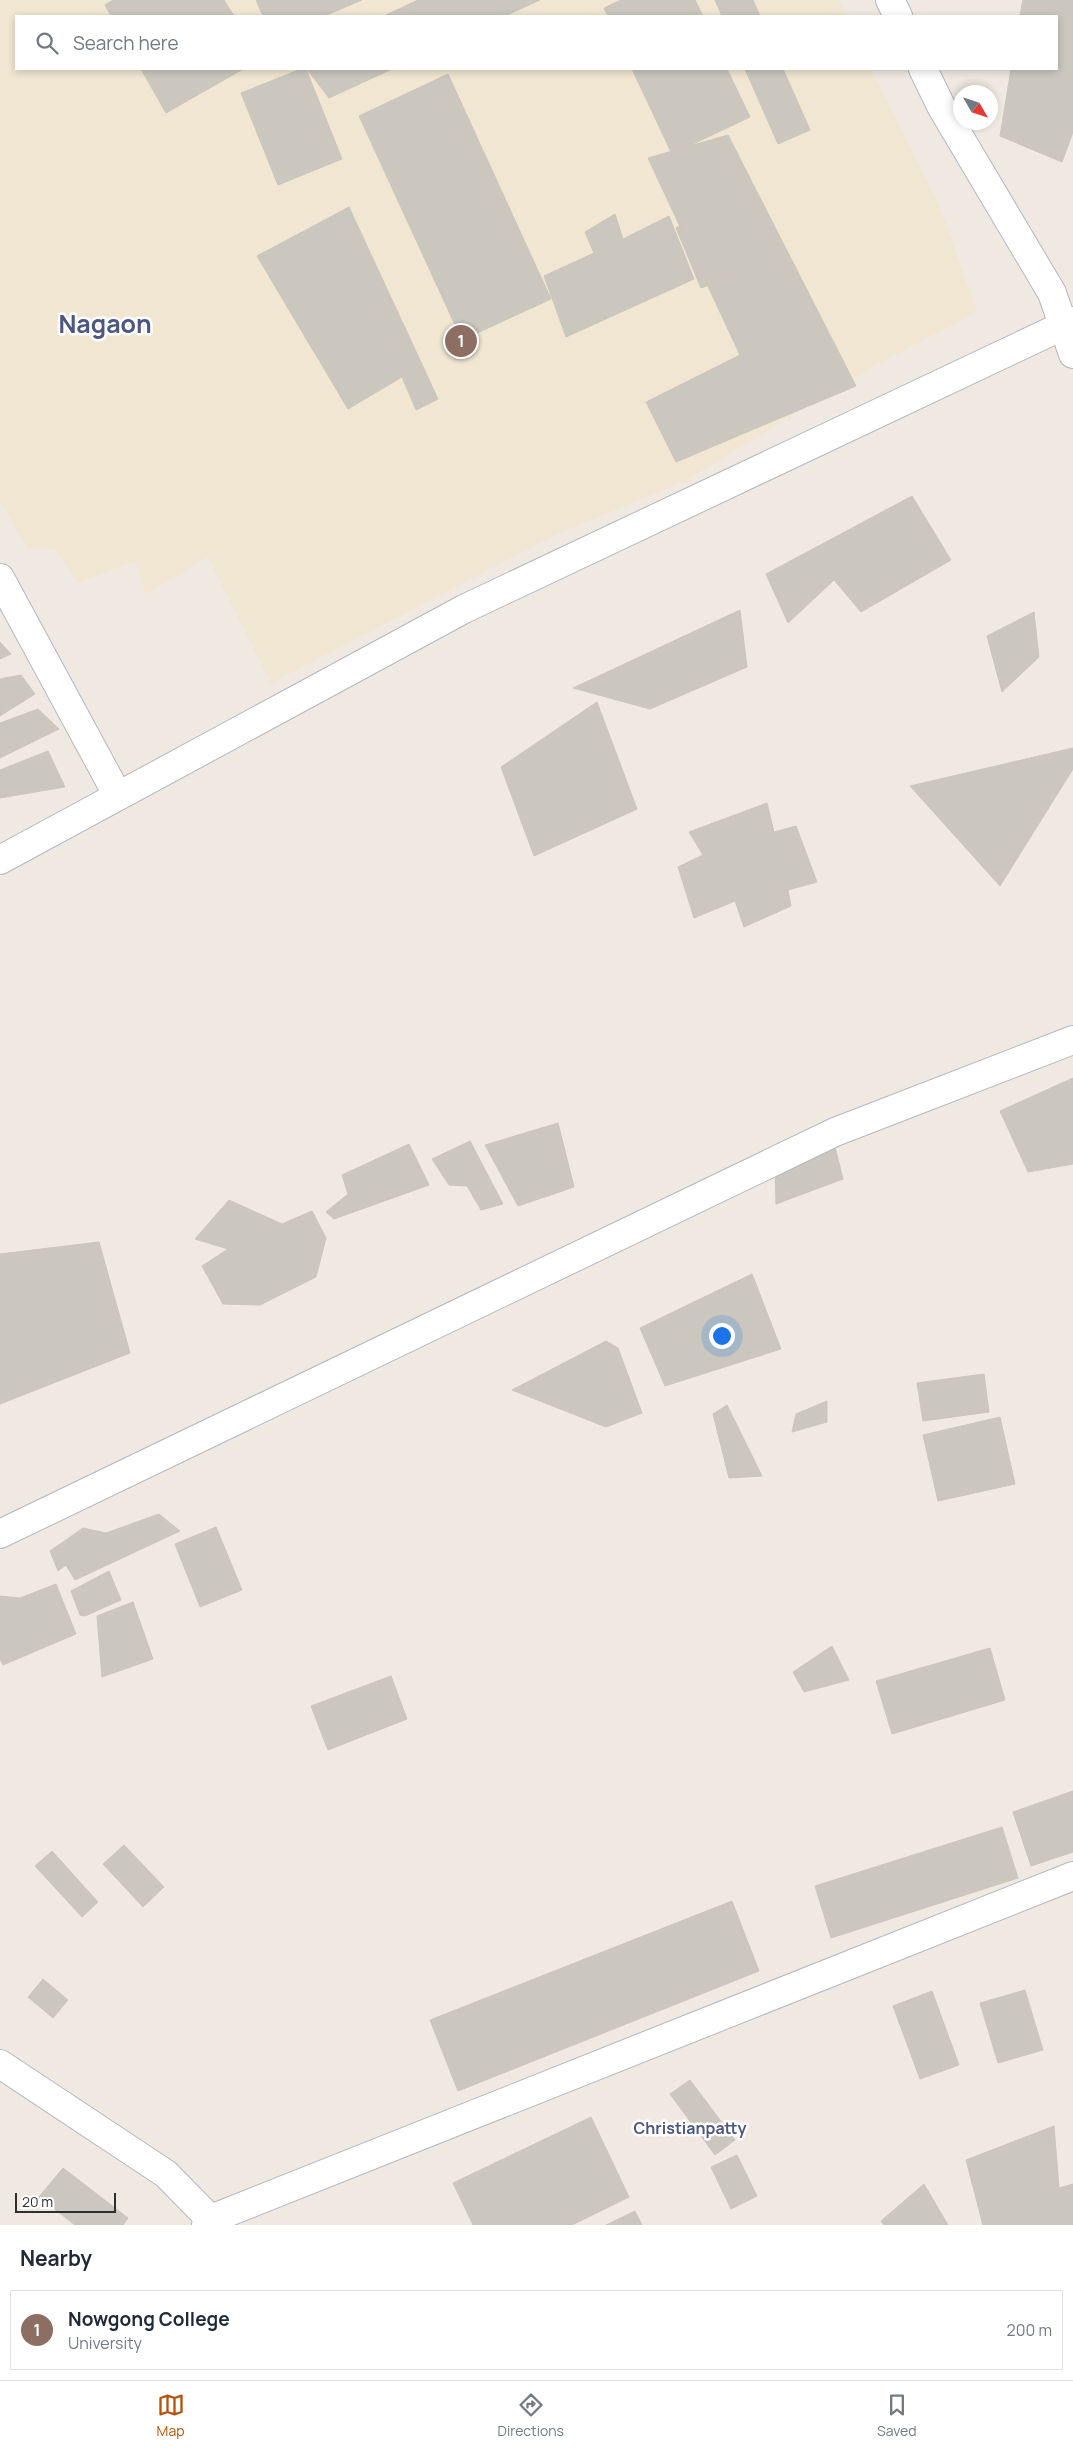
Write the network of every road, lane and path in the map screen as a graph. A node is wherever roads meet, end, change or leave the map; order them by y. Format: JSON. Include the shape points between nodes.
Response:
{"nodes":[{"id":1,"x":890,"y":0,"type":"edge"},
{"id":2,"x":898,"y":15,"type":"edge"},
{"id":3,"x":923,"y":70,"type":"edge"},
{"id":4,"x":1068,"y":323,"type":"edge"},
{"id":5,"x":1073,"y":354,"type":"edge"},
{"id":6,"x":0,"y":578,"type":"edge"},
{"id":7,"x":118,"y":796,"type":"junction"},
{"id":8,"x":0,"y":860,"type":"edge"},
{"id":9,"x":1073,"y":1040,"type":"edge"},
{"id":10,"x":0,"y":1534,"type":"edge"},
{"id":11,"x":1073,"y":1876,"type":"edge"},
{"id":12,"x":0,"y":2064,"type":"edge"},
{"id":13,"x":211,"y":2223,"type":"edge"}],
"edges":[{"from":1,"to":2,"type":"street"},
{"from":3,"to":4,"type":"street","via":[[941,106]]},
{"from":4,"to":5,"type":"street"},
{"from":4,"to":7,"type":"street","via":[[464,609]]},
{"from":6,"to":7,"type":"street"},
{"from":7,"to":8,"type":"street"},
{"from":9,"to":10,"type":"street","via":[[836,1132]]},
{"from":11,"to":13,"type":"street"},
{"from":12,"to":13,"type":"street","via":[[166,2174]]}]}
